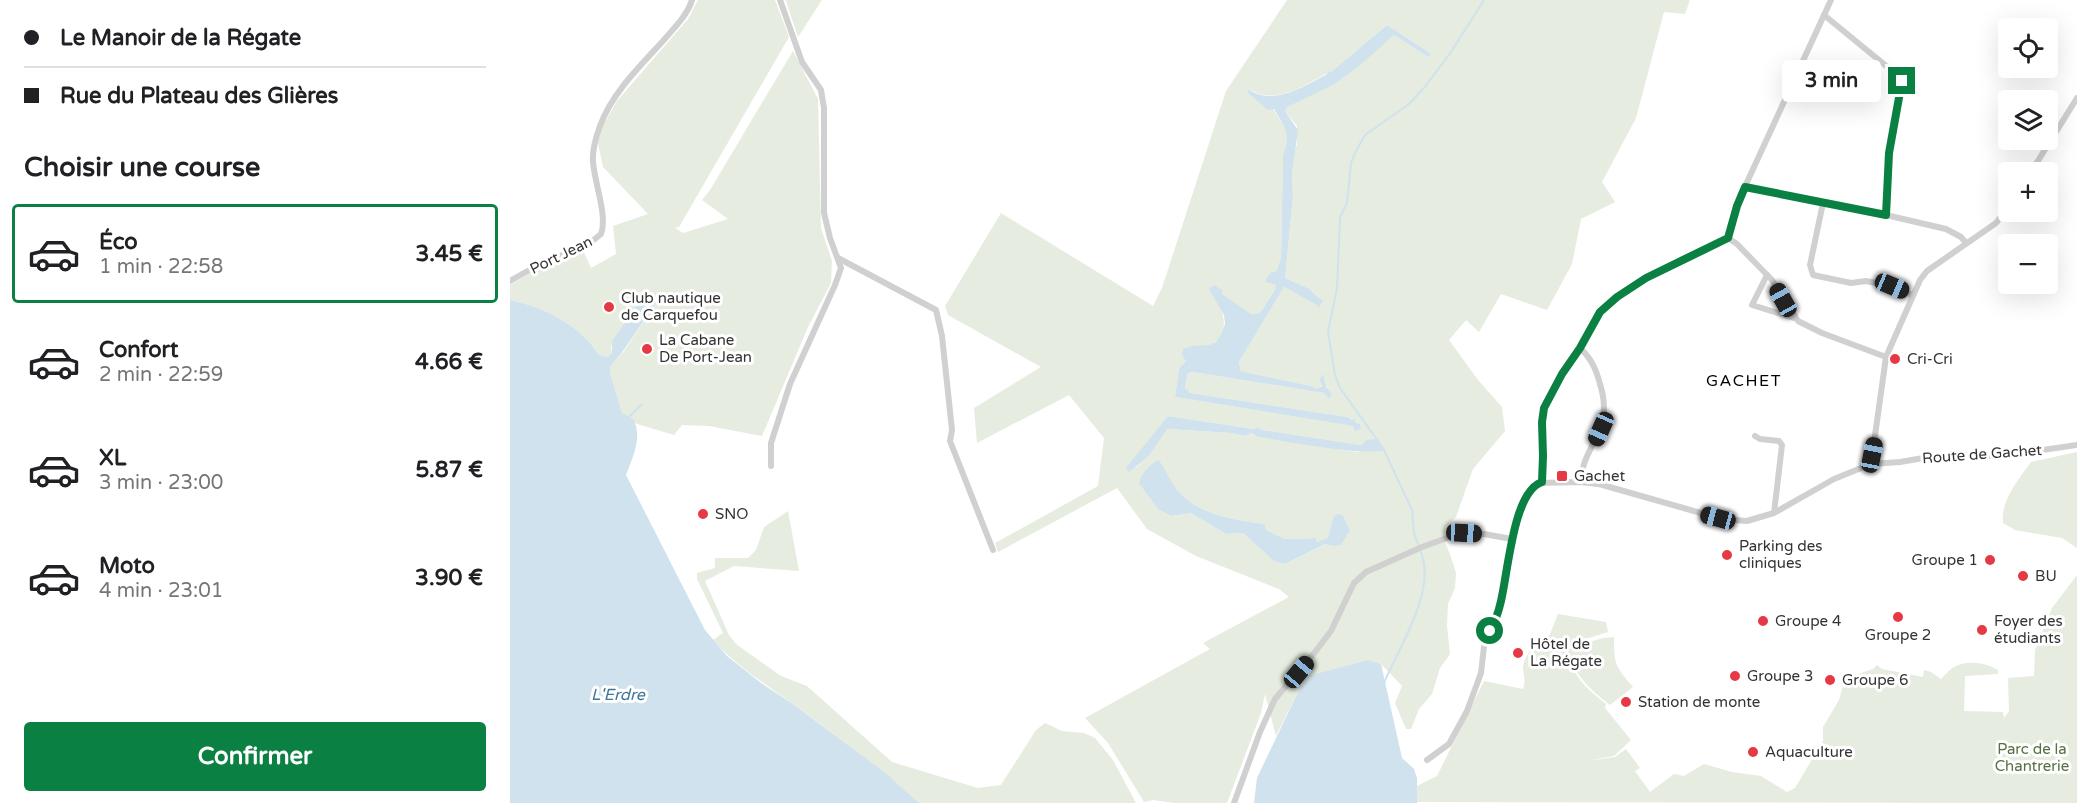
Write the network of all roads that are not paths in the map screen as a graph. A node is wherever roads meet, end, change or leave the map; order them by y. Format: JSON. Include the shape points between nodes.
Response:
{"nodes":[{"id":1,"x":692,"y":0,"type":"edge"},
{"id":2,"x":780,"y":0,"type":"edge"},
{"id":3,"x":1831,"y":0,"type":"edge"},
{"id":4,"x":1824,"y":15,"type":"junction"},
{"id":5,"x":2077,"y":98,"type":"edge"},
{"id":6,"x":2037,"y":162,"type":"edge"},
{"id":7,"x":1745,"y":187,"type":"junction"},
{"id":8,"x":1823,"y":202,"type":"junction"},
{"id":9,"x":1886,"y":215,"type":"junction"},
{"id":10,"x":1998,"y":220,"type":"edge"},
{"id":11,"x":1728,"y":238,"type":"junction"},
{"id":12,"x":1966,"y":243,"type":"junction"},
{"id":13,"x":838,"y":258,"type":"junction"},
{"id":14,"x":1767,"y":275,"type":"junction"},
{"id":15,"x":510,"y":281,"type":"edge"},
{"id":16,"x":1912,"y":296,"type":"junction"},
{"id":17,"x":1794,"y":318,"type":"junction"},
{"id":18,"x":1580,"y":348,"type":"junction"},
{"id":19,"x":1886,"y":357,"type":"junction"},
{"id":20,"x":1755,"y":436,"type":"dead end"},
{"id":21,"x":2077,"y":445,"type":"edge"},
{"id":22,"x":1871,"y":464,"type":"junction"},
{"id":23,"x":771,"y":466,"type":"dead end"},
{"id":24,"x":1542,"y":482,"type":"junction"},
{"id":25,"x":1580,"y":482,"type":"junction"},
{"id":26,"x":1774,"y":513,"type":"junction"},
{"id":27,"x":1512,"y":539,"type":"junction"},
{"id":28,"x":993,"y":550,"type":"dead end"},
{"id":29,"x":1427,"y":760,"type":"dead end"},
{"id":30,"x":1234,"y":803,"type":"edge"}],
"edges":[{"from":1,"to":15,"type":"street","name":"Port Jean","via":[[682,19],[615,98],[601,123],[593,162],[603,222],[597,239]]},
{"from":2,"to":13,"type":"street","via":[[802,62],[820,90],[825,108],[824,213]]},
{"from":3,"to":4,"type":"street"},
{"from":4,"to":7,"type":"street"},
{"from":4,"to":9,"type":"street","via":[[1902,79],[1889,153]]},
{"from":5,"to":6,"type":"street"},
{"from":7,"to":8,"type":"street"},
{"from":7,"to":11,"type":"street"},
{"from":8,"to":9,"type":"street"},
{"from":8,"to":16,"type":"street","via":[[1810,265],[1813,275],[1892,286]]},
{"from":9,"to":12,"type":"street","via":[[1946,229]]},
{"from":10,"to":12,"type":"street"},
{"from":11,"to":14,"type":"street"},
{"from":11,"to":18,"type":"street","via":[[1646,278],[1617,297],[1600,312]]},
{"from":12,"to":16,"type":"street","via":[[1927,271]]},
{"from":13,"to":23,"type":"street","via":[[841,267],[835,285],[777,422],[771,443]]},
{"from":13,"to":28,"type":"street","via":[[936,310],[942,336],[950,441]]},
{"from":14,"to":17,"type":"street"},
{"from":14,"to":17,"type":"street","via":[[1752,305]]},
{"from":16,"to":19,"type":"street"},
{"from":17,"to":19,"type":"street"},
{"from":18,"to":24,"type":"street","via":[[1544,408]]},
{"from":18,"to":25,"type":"street","via":[[1590,357],[1606,400],[1601,429]]},
{"from":19,"to":22,"type":"street"},
{"from":20,"to":26,"type":"street","via":[[1779,441],[1782,446]]},
{"from":21,"to":22,"type":"street","name":"Route de Gachet","via":[[2000,456],[1941,455]]},
{"from":22,"to":26,"type":"street","name":"Route de Gachet","via":[[1834,479]]},
{"from":24,"to":25,"type":"street","name":"Route de Gachet"},
{"from":24,"to":27,"type":"street","via":[[1534,486],[1521,506]]},
{"from":25,"to":26,"type":"street","name":"Route de Gachet","via":[[1722,519],[1754,521]]},
{"from":27,"to":29,"type":"street","via":[[1500,606],[1467,711],[1449,744]]},
{"from":27,"to":30,"type":"street","via":[[1464,533],[1366,572],[1354,583],[1330,631],[1275,699]]}]}
